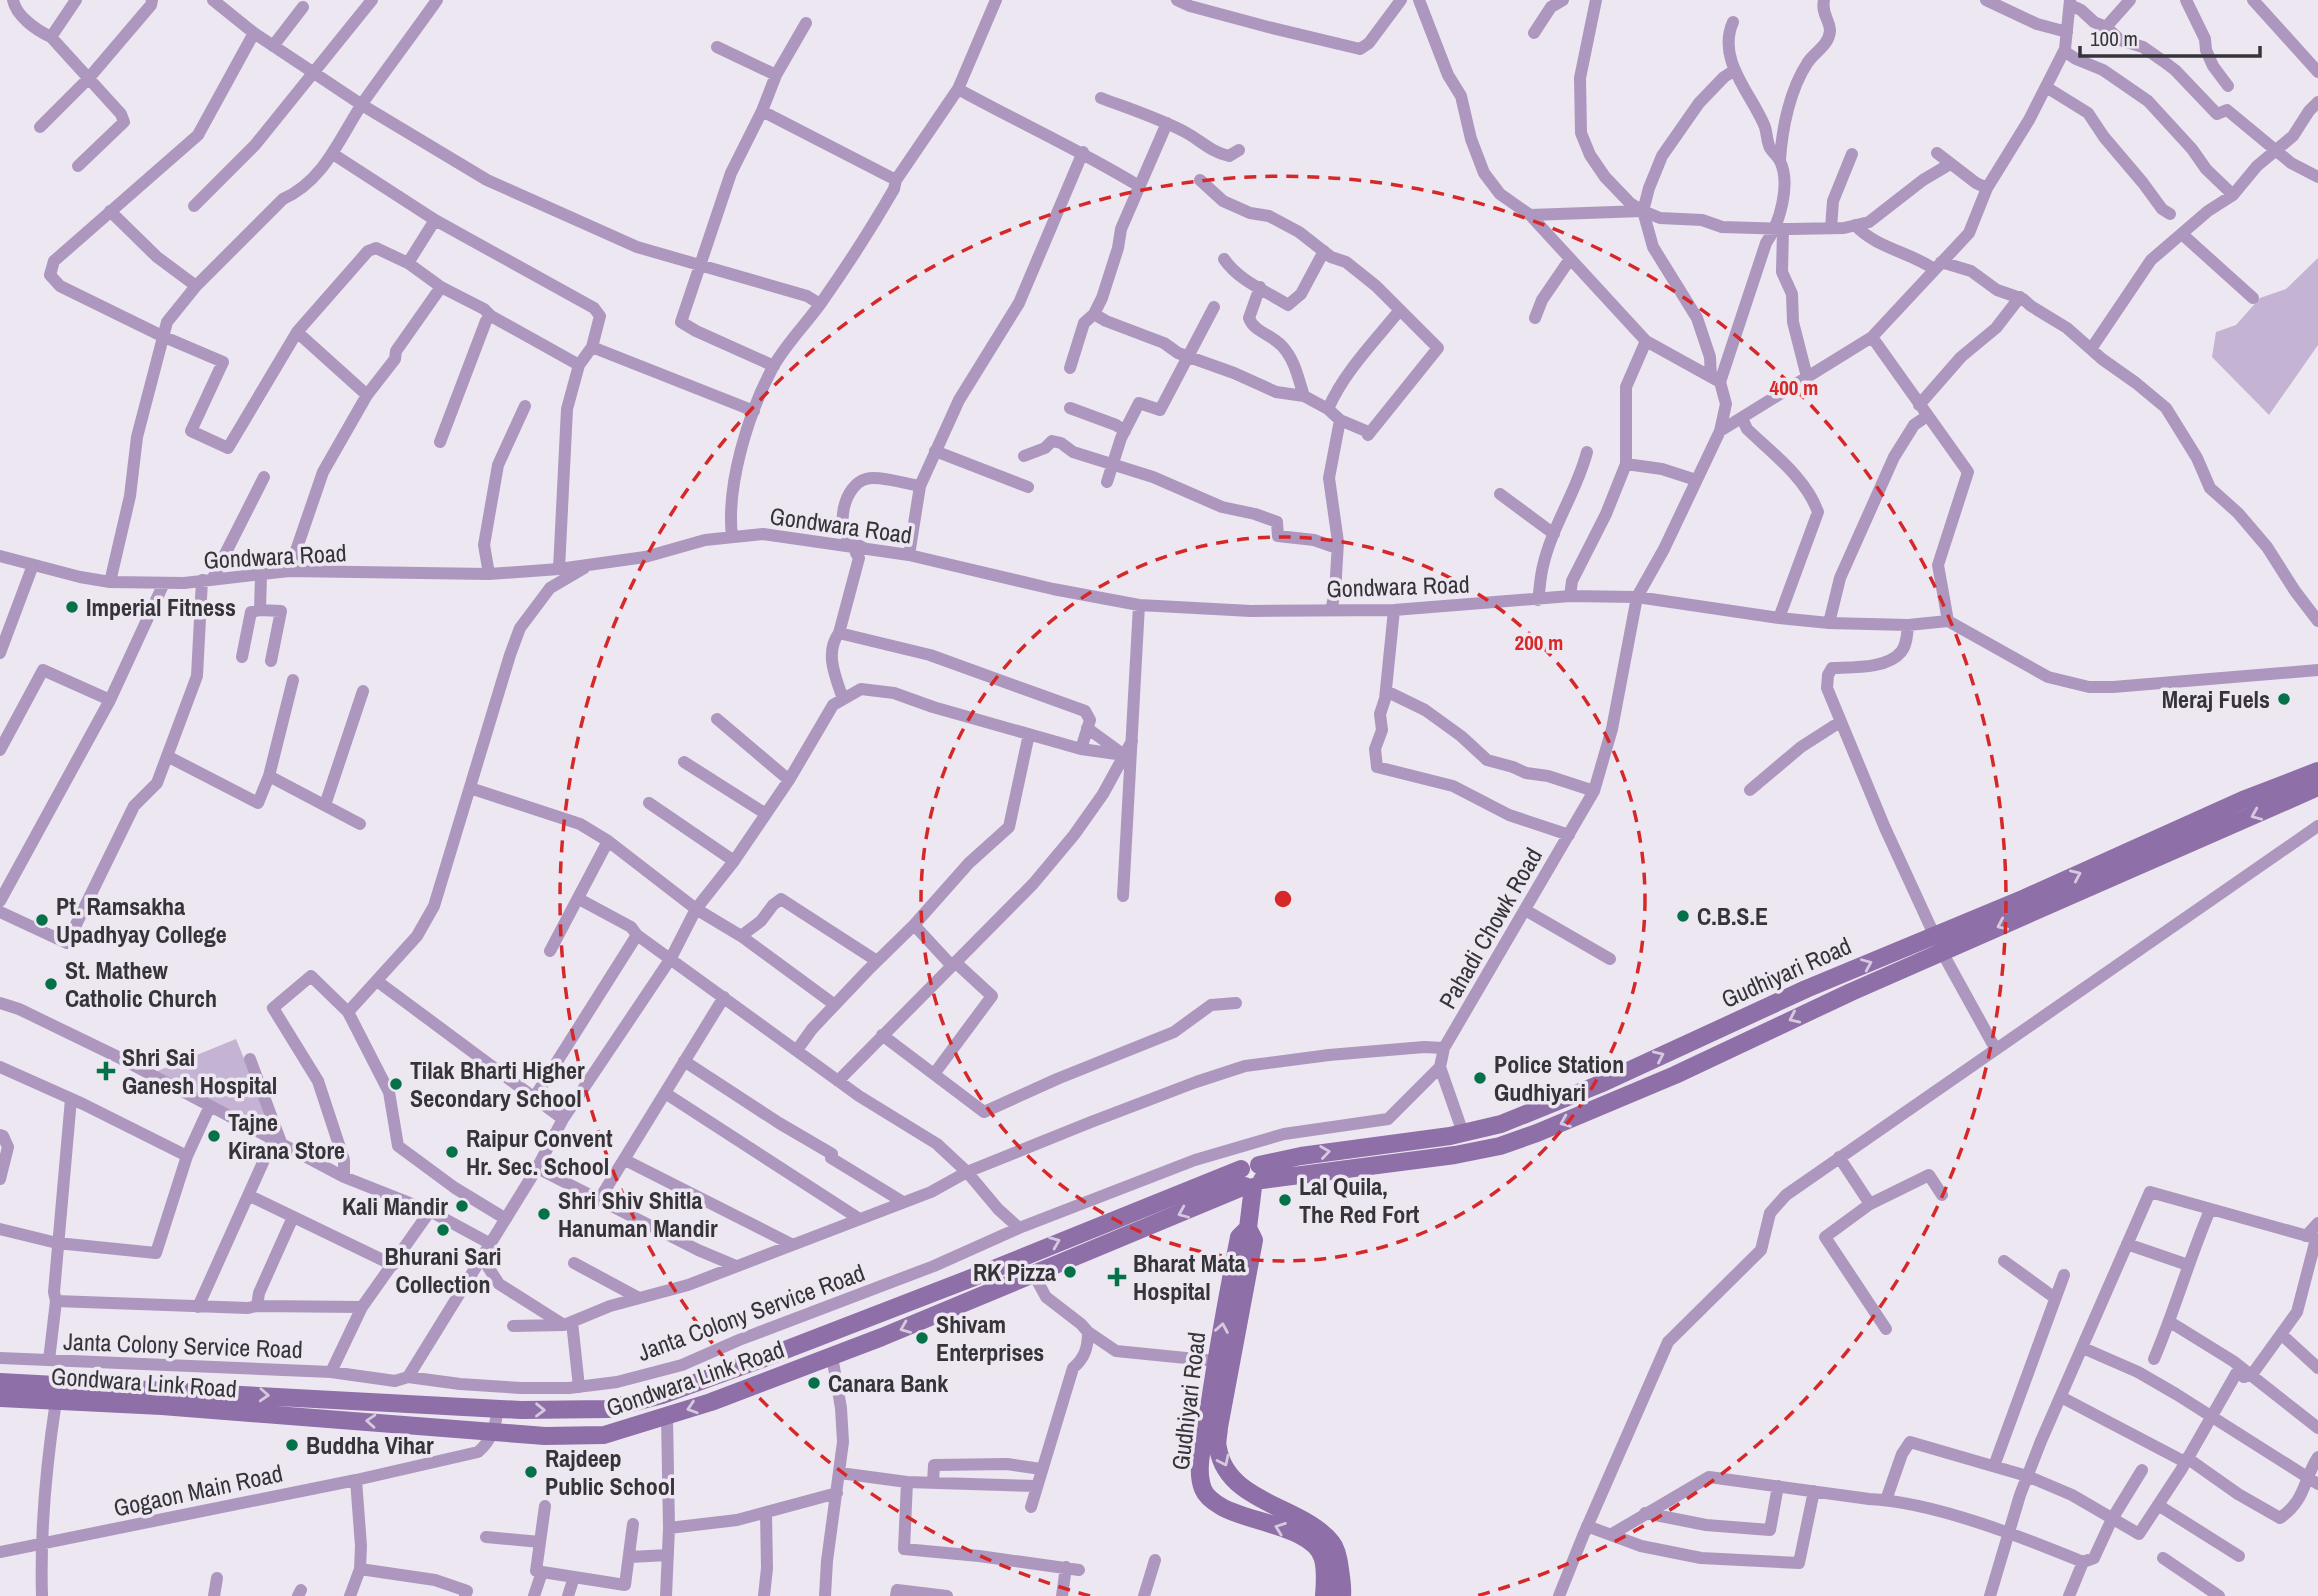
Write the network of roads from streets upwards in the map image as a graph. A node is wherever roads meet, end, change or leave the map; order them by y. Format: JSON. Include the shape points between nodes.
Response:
{"nodes":[{"id":1,"x":13,"y":0,"type":"edge"},
{"id":2,"x":76,"y":0,"type":"edge"},
{"id":3,"x":152,"y":0,"type":"edge"},
{"id":4,"x":213,"y":0,"type":"edge"},
{"id":5,"x":372,"y":0,"type":"edge"},
{"id":6,"x":437,"y":0,"type":"edge"},
{"id":7,"x":996,"y":0,"type":"edge"},
{"id":8,"x":1177,"y":0,"type":"edge"},
{"id":9,"x":1401,"y":0,"type":"edge"},
{"id":10,"x":1419,"y":0,"type":"edge"},
{"id":11,"x":1563,"y":0,"type":"edge"},
{"id":12,"x":1596,"y":0,"type":"edge"},
{"id":13,"x":1824,"y":0,"type":"edge"},
{"id":14,"x":1986,"y":0,"type":"edge"},
{"id":15,"x":2130,"y":0,"type":"edge"},
{"id":16,"x":2186,"y":0,"type":"edge"},
{"id":17,"x":2253,"y":0,"type":"edge"},
{"id":18,"x":2070,"y":3,"type":"edge"},
{"id":19,"x":303,"y":8,"type":"dead end"},
{"id":20,"x":1733,"y":22,"type":"dead end"},
{"id":21,"x":806,"y":23,"type":"dead end"},
{"id":22,"x":2106,"y":27,"type":"junction"},
{"id":23,"x":2067,"y":32,"type":"junction"},
{"id":24,"x":254,"y":33,"type":"junction"},
{"id":25,"x":1534,"y":33,"type":"dead end"},
{"id":26,"x":51,"y":37,"type":"junction"},
{"id":27,"x":273,"y":46,"type":"junction"},
{"id":28,"x":717,"y":47,"type":"dead end"},
{"id":29,"x":2064,"y":51,"type":"junction"},
{"id":30,"x":1735,"y":70,"type":"junction"},
{"id":31,"x":2318,"y":72,"type":"edge"},
{"id":32,"x":315,"y":73,"type":"junction"},
{"id":33,"x":776,"y":75,"type":"junction"},
{"id":34,"x":88,"y":79,"type":"junction"},
{"id":35,"x":2228,"y":86,"type":"dead end"},
{"id":36,"x":2046,"y":87,"type":"junction"},
{"id":37,"x":958,"y":89,"type":"junction"},
{"id":38,"x":1101,"y":98,"type":"dead end"},
{"id":39,"x":2318,"y":102,"type":"edge"},
{"id":40,"x":362,"y":105,"type":"junction"},
{"id":41,"x":762,"y":111,"type":"junction"},
{"id":42,"x":1167,"y":123,"type":"junction"},
{"id":43,"x":40,"y":127,"type":"dead end"},
{"id":44,"x":1239,"y":150,"type":"dead end"},
{"id":45,"x":2276,"y":151,"type":"junction"},
{"id":46,"x":1083,"y":152,"type":"junction"},
{"id":47,"x":1937,"y":153,"type":"dead end"},
{"id":48,"x":334,"y":154,"type":"junction"},
{"id":49,"x":1852,"y":154,"type":"dead end"},
{"id":50,"x":1780,"y":160,"type":"junction"},
{"id":51,"x":1950,"y":163,"type":"junction"},
{"id":52,"x":78,"y":166,"type":"dead end"},
{"id":53,"x":2318,"y":177,"type":"edge"},
{"id":54,"x":895,"y":180,"type":"junction"},
{"id":55,"x":1200,"y":180,"type":"dead end"},
{"id":56,"x":1139,"y":186,"type":"junction"},
{"id":57,"x":1987,"y":188,"type":"junction"},
{"id":58,"x":2233,"y":195,"type":"junction"},
{"id":59,"x":194,"y":206,"type":"dead end"},
{"id":60,"x":110,"y":211,"type":"junction"},
{"id":61,"x":1643,"y":211,"type":"junction"},
{"id":62,"x":2170,"y":214,"type":"dead end"},
{"id":63,"x":1530,"y":215,"type":"junction"},
{"id":64,"x":435,"y":220,"type":"junction"},
{"id":65,"x":1855,"y":225,"type":"junction"},
{"id":66,"x":1831,"y":228,"type":"junction"},
{"id":67,"x":1779,"y":229,"type":"junction"},
{"id":68,"x":2183,"y":235,"type":"junction"},
{"id":69,"x":1324,"y":251,"type":"junction"},
{"id":70,"x":1224,"y":259,"type":"dead end"},
{"id":71,"x":1570,"y":259,"type":"junction"},
{"id":72,"x":408,"y":263,"type":"junction"},
{"id":73,"x":699,"y":265,"type":"junction"},
{"id":74,"x":1938,"y":266,"type":"junction"},
{"id":75,"x":195,"y":286,"type":"junction"},
{"id":76,"x":1260,"y":287,"type":"junction"},
{"id":77,"x":441,"y":288,"type":"junction"},
{"id":78,"x":2020,"y":298,"type":"junction"},
{"id":79,"x":2253,"y":298,"type":"dead end"},
{"id":80,"x":820,"y":304,"type":"junction"},
{"id":81,"x":1214,"y":307,"type":"dead end"},
{"id":82,"x":1399,"y":311,"type":"junction"},
{"id":83,"x":1094,"y":314,"type":"junction"},
{"id":84,"x":491,"y":316,"type":"junction"},
{"id":85,"x":1535,"y":318,"type":"dead end"},
{"id":86,"x":297,"y":332,"type":"junction"},
{"id":87,"x":162,"y":336,"type":"junction"},
{"id":88,"x":1872,"y":337,"type":"junction"},
{"id":89,"x":1646,"y":341,"type":"junction"},
{"id":90,"x":592,"y":347,"type":"junction"},
{"id":91,"x":2091,"y":349,"type":"junction"},
{"id":92,"x":1188,"y":356,"type":"junction"},
{"id":93,"x":579,"y":365,"type":"junction"},
{"id":94,"x":774,"y":366,"type":"junction"},
{"id":95,"x":1070,"y":368,"type":"dead end"},
{"id":96,"x":1807,"y":377,"type":"junction"},
{"id":97,"x":1715,"y":379,"type":"junction"},
{"id":98,"x":367,"y":395,"type":"junction"},
{"id":99,"x":1304,"y":396,"type":"junction"},
{"id":100,"x":1919,"y":405,"type":"junction"},
{"id":101,"x":525,"y":406,"type":"dead end"},
{"id":102,"x":1070,"y":408,"type":"dead end"},
{"id":103,"x":1328,"y":409,"type":"junction"},
{"id":104,"x":754,"y":411,"type":"junction"},
{"id":105,"x":1927,"y":416,"type":"junction"},
{"id":106,"x":1742,"y":418,"type":"junction"},
{"id":107,"x":1340,"y":419,"type":"junction"},
{"id":108,"x":1125,"y":431,"type":"junction"},
{"id":109,"x":1720,"y":431,"type":"junction"},
{"id":110,"x":440,"y":442,"type":"dead end"},
{"id":111,"x":935,"y":451,"type":"junction"},
{"id":112,"x":1587,"y":452,"type":"dead end"},
{"id":113,"x":1024,"y":456,"type":"dead end"},
{"id":114,"x":1113,"y":463,"type":"junction"},
{"id":115,"x":1626,"y":464,"type":"junction"},
{"id":116,"x":264,"y":477,"type":"dead end"},
{"id":117,"x":1696,"y":480,"type":"junction"},
{"id":118,"x":1107,"y":482,"type":"dead end"},
{"id":119,"x":920,"y":486,"type":"junction"},
{"id":120,"x":1028,"y":487,"type":"dead end"},
{"id":121,"x":1500,"y":494,"type":"dead end"},
{"id":122,"x":1554,"y":534,"type":"junction"},
{"id":123,"x":732,"y":537,"type":"junction"},
{"id":124,"x":862,"y":547,"type":"junction"},
{"id":125,"x":1337,"y":548,"type":"junction"},
{"id":126,"x":909,"y":555,"type":"junction"},
{"id":127,"x":0,"y":556,"type":"edge"},
{"id":128,"x":33,"y":565,"type":"junction"},
{"id":129,"x":588,"y":565,"type":"junction"},
{"id":130,"x":559,"y":569,"type":"junction"},
{"id":131,"x":289,"y":571,"type":"junction"},
{"id":132,"x":261,"y":574,"type":"junction"},
{"id":133,"x":489,"y":574,"type":"junction"},
{"id":134,"x":208,"y":579,"type":"junction"},
{"id":135,"x":110,"y":582,"type":"junction"},
{"id":136,"x":164,"y":583,"type":"junction"},
{"id":137,"x":1570,"y":596,"type":"junction"},
{"id":138,"x":1637,"y":597,"type":"junction"},
{"id":139,"x":1538,"y":600,"type":"junction"},
{"id":140,"x":1139,"y":605,"type":"junction"},
{"id":141,"x":260,"y":610,"type":"junction"},
{"id":142,"x":1331,"y":610,"type":"junction"},
{"id":143,"x":1394,"y":610,"type":"junction"},
{"id":144,"x":1779,"y":618,"type":"junction"},
{"id":145,"x":1948,"y":621,"type":"junction"},
{"id":146,"x":2318,"y":621,"type":"edge"},
{"id":147,"x":1829,"y":623,"type":"junction"},
{"id":148,"x":1908,"y":625,"type":"junction"},
{"id":149,"x":839,"y":633,"type":"junction"},
{"id":150,"x":0,"y":653,"type":"edge"},
{"id":151,"x":242,"y":657,"type":"dead end"},
{"id":152,"x":271,"y":661,"type":"dead end"},
{"id":153,"x":2318,"y":670,"type":"edge"},
{"id":154,"x":293,"y":680,"type":"dead end"},
{"id":155,"x":363,"y":691,"type":"dead end"},
{"id":156,"x":1386,"y":691,"type":"junction"},
{"id":157,"x":843,"y":699,"type":"junction"},
{"id":158,"x":110,"y":700,"type":"junction"},
{"id":159,"x":717,"y":719,"type":"dead end"},
{"id":160,"x":1840,"y":722,"type":"junction"},
{"id":161,"x":1087,"y":728,"type":"junction"},
{"id":162,"x":5,"y":731,"type":"edge"},
{"id":163,"x":1029,"y":734,"type":"junction"},
{"id":164,"x":1132,"y":741,"type":"junction"},
{"id":165,"x":1081,"y":749,"type":"junction"},
{"id":166,"x":0,"y":750,"type":"edge"},
{"id":167,"x":1124,"y":755,"type":"junction"},
{"id":168,"x":167,"y":756,"type":"junction"},
{"id":169,"x":684,"y":762,"type":"dead end"},
{"id":170,"x":2318,"y":771,"type":"edge"},
{"id":171,"x":269,"y":776,"type":"junction"},
{"id":172,"x":789,"y":780,"type":"junction"},
{"id":173,"x":2318,"y":787,"type":"edge"},
{"id":174,"x":470,"y":789,"type":"junction"},
{"id":175,"x":1750,"y":790,"type":"dead end"},
{"id":176,"x":1594,"y":791,"type":"junction"},
{"id":177,"x":649,"y":803,"type":"dead end"},
{"id":178,"x":325,"y":806,"type":"junction"},
{"id":179,"x":766,"y":814,"type":"junction"},
{"id":180,"x":360,"y":824,"type":"dead end"},
{"id":181,"x":2318,"y":826,"type":"edge"},
{"id":182,"x":1569,"y":835,"type":"junction"},
{"id":183,"x":608,"y":841,"type":"junction"},
{"id":184,"x":734,"y":862,"type":"junction"},
{"id":185,"x":1124,"y":896,"type":"dead end"},
{"id":186,"x":579,"y":899,"type":"junction"},
{"id":187,"x":0,"y":901,"type":"edge"},
{"id":188,"x":696,"y":909,"type":"junction"},
{"id":189,"x":1525,"y":910,"type":"junction"},
{"id":190,"x":0,"y":912,"type":"edge"},
{"id":191,"x":914,"y":926,"type":"junction"},
{"id":192,"x":637,"y":935,"type":"junction"},
{"id":193,"x":741,"y":936,"type":"junction"},
{"id":194,"x":1938,"y":944,"type":"junction"},
{"id":195,"x":550,"y":951,"type":"dead end"},
{"id":196,"x":671,"y":958,"type":"junction"},
{"id":197,"x":1610,"y":958,"type":"dead end"},
{"id":198,"x":877,"y":961,"type":"junction"},
{"id":199,"x":953,"y":964,"type":"junction"},
{"id":200,"x":377,"y":981,"type":"junction"},
{"id":201,"x":724,"y":997,"type":"junction"},
{"id":202,"x":0,"y":1003,"type":"edge"},
{"id":203,"x":1236,"y":1003,"type":"dead end"},
{"id":204,"x":835,"y":1004,"type":"junction"},
{"id":205,"x":348,"y":1013,"type":"junction"},
{"id":206,"x":882,"y":1035,"type":"junction"},
{"id":207,"x":1444,"y":1048,"type":"junction"},
{"id":208,"x":1995,"y":1048,"type":"junction"},
{"id":209,"x":797,"y":1049,"type":"junction"},
{"id":210,"x":250,"y":1059,"type":"dead end"},
{"id":211,"x":684,"y":1061,"type":"junction"},
{"id":212,"x":0,"y":1067,"type":"edge"},
{"id":213,"x":1440,"y":1067,"type":"junction"},
{"id":214,"x":934,"y":1074,"type":"junction"},
{"id":215,"x":838,"y":1080,"type":"junction"},
{"id":216,"x":665,"y":1093,"type":"junction"},
{"id":217,"x":534,"y":1098,"type":"junction"},
{"id":218,"x":71,"y":1099,"type":"junction"},
{"id":219,"x":209,"y":1108,"type":"junction"},
{"id":220,"x":563,"y":1119,"type":"junction"},
{"id":221,"x":1463,"y":1133,"type":"junction"},
{"id":222,"x":0,"y":1135,"type":"edge"},
{"id":223,"x":278,"y":1143,"type":"junction"},
{"id":224,"x":1241,"y":1146,"type":"junction"},
{"id":225,"x":187,"y":1156,"type":"junction"},
{"id":226,"x":1839,"y":1157,"type":"junction"},
{"id":227,"x":625,"y":1160,"type":"junction"},
{"id":228,"x":537,"y":1167,"type":"junction"},
{"id":229,"x":967,"y":1172,"type":"junction"},
{"id":230,"x":1251,"y":1175,"type":"junction"},
{"id":231,"x":344,"y":1177,"type":"junction"},
{"id":232,"x":0,"y":1179,"type":"edge"},
{"id":233,"x":250,"y":1195,"type":"junction"},
{"id":234,"x":1942,"y":1195,"type":"dead end"},
{"id":235,"x":599,"y":1200,"type":"junction"},
{"id":236,"x":903,"y":1202,"type":"junction"},
{"id":237,"x":1870,"y":1204,"type":"junction"},
{"id":238,"x":2210,"y":1210,"type":"junction"},
{"id":239,"x":430,"y":1211,"type":"junction"},
{"id":240,"x":293,"y":1217,"type":"junction"},
{"id":241,"x":858,"y":1218,"type":"junction"},
{"id":242,"x":506,"y":1219,"type":"junction"},
{"id":243,"x":2318,"y":1223,"type":"edge"},
{"id":244,"x":1019,"y":1228,"type":"junction"},
{"id":245,"x":1248,"y":1228,"type":"junction"},
{"id":246,"x":0,"y":1229,"type":"edge"},
{"id":247,"x":2313,"y":1238,"type":"edge"},
{"id":248,"x":57,"y":1243,"type":"junction"},
{"id":249,"x":489,"y":1243,"type":"junction"},
{"id":250,"x":791,"y":1244,"type":"junction"},
{"id":251,"x":2127,"y":1244,"type":"junction"},
{"id":252,"x":481,"y":1256,"type":"junction"},
{"id":253,"x":2004,"y":1261,"type":"dead end"},
{"id":254,"x":574,"y":1263,"type":"dead end"},
{"id":255,"x":393,"y":1265,"type":"junction"},
{"id":256,"x":2188,"y":1265,"type":"junction"},
{"id":257,"x":736,"y":1266,"type":"junction"},
{"id":258,"x":1034,"y":1275,"type":"junction"},
{"id":259,"x":2064,"y":1275,"type":"dead end"},
{"id":260,"x":639,"y":1298,"type":"junction"},
{"id":261,"x":2055,"y":1298,"type":"junction"},
{"id":262,"x":56,"y":1301,"type":"junction"},
{"id":263,"x":257,"y":1306,"type":"junction"},
{"id":264,"x":198,"y":1307,"type":"junction"},
{"id":265,"x":362,"y":1307,"type":"junction"},
{"id":266,"x":2170,"y":1322,"type":"junction"},
{"id":267,"x":568,"y":1323,"type":"junction"},
{"id":268,"x":513,"y":1326,"type":"dead end"},
{"id":269,"x":1886,"y":1329,"type":"dead end"},
{"id":270,"x":1087,"y":1332,"type":"junction"},
{"id":271,"x":2281,"y":1334,"type":"junction"},
{"id":272,"x":2083,"y":1348,"type":"junction"},
{"id":273,"x":832,"y":1356,"type":"junction"},
{"id":274,"x":0,"y":1358,"type":"edge"},
{"id":275,"x":2154,"y":1359,"type":"dead end"},
{"id":276,"x":49,"y":1360,"type":"junction"},
{"id":277,"x":1216,"y":1361,"type":"junction"},
{"id":278,"x":2318,"y":1368,"type":"edge"},
{"id":279,"x":331,"y":1372,"type":"junction"},
{"id":280,"x":2249,"y":1375,"type":"junction"},
{"id":281,"x":408,"y":1377,"type":"junction"},
{"id":282,"x":0,"y":1382,"type":"edge"},
{"id":283,"x":579,"y":1387,"type":"junction"},
{"id":284,"x":2061,"y":1397,"type":"junction"},
{"id":285,"x":0,"y":1398,"type":"edge"},
{"id":286,"x":56,"y":1401,"type":"junction"},
{"id":287,"x":498,"y":1409,"type":"junction"},
{"id":288,"x":667,"y":1416,"type":"junction"},
{"id":289,"x":2211,"y":1417,"type":"junction"},
{"id":290,"x":2318,"y":1428,"type":"edge"},
{"id":291,"x":494,"y":1432,"type":"junction"},
{"id":292,"x":2318,"y":1457,"type":"edge"},
{"id":293,"x":2186,"y":1460,"type":"junction"},
{"id":294,"x":1994,"y":1466,"type":"junction"},
{"id":295,"x":1041,"y":1469,"type":"junction"},
{"id":296,"x":2142,"y":1470,"type":"dead end"},
{"id":297,"x":840,"y":1473,"type":"junction"},
{"id":298,"x":2027,"y":1476,"type":"junction"},
{"id":299,"x":356,"y":1480,"type":"junction"},
{"id":300,"x":2313,"y":1481,"type":"edge"},
{"id":301,"x":907,"y":1482,"type":"junction"},
{"id":302,"x":933,"y":1483,"type":"junction"},
{"id":303,"x":1036,"y":1486,"type":"junction"},
{"id":304,"x":1778,"y":1486,"type":"junction"},
{"id":305,"x":1814,"y":1491,"type":"junction"},
{"id":306,"x":837,"y":1493,"type":"junction"},
{"id":307,"x":1886,"y":1500,"type":"junction"},
{"id":308,"x":2158,"y":1505,"type":"junction"},
{"id":309,"x":545,"y":1506,"type":"dead end"},
{"id":310,"x":1031,"y":1507,"type":"dead end"},
{"id":311,"x":766,"y":1513,"type":"junction"},
{"id":312,"x":1645,"y":1513,"type":"junction"},
{"id":313,"x":2112,"y":1519,"type":"junction"},
{"id":314,"x":633,"y":1524,"type":"dead end"},
{"id":315,"x":1587,"y":1526,"type":"junction"},
{"id":316,"x":669,"y":1528,"type":"junction"},
{"id":317,"x":2008,"y":1533,"type":"junction"},
{"id":318,"x":1612,"y":1534,"type":"junction"},
{"id":319,"x":486,"y":1537,"type":"dead end"},
{"id":320,"x":540,"y":1542,"type":"junction"},
{"id":321,"x":40,"y":1544,"type":"junction"},
{"id":322,"x":0,"y":1552,"type":"edge"},
{"id":323,"x":668,"y":1555,"type":"junction"},
{"id":324,"x":2239,"y":1556,"type":"dead end"},
{"id":325,"x":630,"y":1557,"type":"junction"},
{"id":326,"x":2163,"y":1558,"type":"dead end"},
{"id":327,"x":1155,"y":1560,"type":"dead end"},
{"id":328,"x":2083,"y":1562,"type":"junction"},
{"id":329,"x":359,"y":1569,"type":"junction"},
{"id":330,"x":542,"y":1572,"type":"junction"},
{"id":331,"x":574,"y":1577,"type":"junction"},
{"id":332,"x":217,"y":1578,"type":"dead end"},
{"id":333,"x":41,"y":1596,"type":"edge"},
{"id":334,"x":214,"y":1596,"type":"edge"},
{"id":335,"x":350,"y":1596,"type":"edge"},
{"id":336,"x":466,"y":1596,"type":"edge"},
{"id":337,"x":534,"y":1596,"type":"edge"},
{"id":338,"x":568,"y":1596,"type":"edge"},
{"id":339,"x":666,"y":1596,"type":"edge"},
{"id":340,"x":764,"y":1596,"type":"edge"},
{"id":341,"x":825,"y":1596,"type":"edge"},
{"id":342,"x":896,"y":1596,"type":"edge"},
{"id":343,"x":947,"y":1596,"type":"edge"},
{"id":344,"x":1062,"y":1596,"type":"edge"},
{"id":345,"x":1144,"y":1596,"type":"edge"},
{"id":346,"x":1324,"y":1596,"type":"edge"},
{"id":347,"x":1342,"y":1596,"type":"edge"},
{"id":348,"x":1559,"y":1596,"type":"edge"},
{"id":349,"x":1990,"y":1596,"type":"edge"},
{"id":350,"x":2069,"y":1596,"type":"edge"},
{"id":351,"x":2219,"y":1596,"type":"edge"}],
"edges":[{"from":1,"to":26,"type":"street","via":[[15,9]]},
{"from":2,"to":26,"type":"street"},
{"from":3,"to":34,"type":"street"},
{"from":4,"to":24,"type":"street"},
{"from":5,"to":32,"type":"street"},
{"from":6,"to":40,"type":"street"},
{"from":7,"to":37,"type":"street"},
{"from":8,"to":9,"type":"street","via":[[1360,48],[1369,43]]},
{"from":10,"to":63,"type":"street","via":[[1461,96],[1484,173],[1500,194]]},
{"from":11,"to":25,"type":"street","via":[[1551,7]]},
{"from":12,"to":61,"type":"street","via":[[1580,78],[1581,133],[1605,177]]},
{"from":13,"to":50,"type":"street","via":[[1822,9],[1830,31],[1794,90],[1781,135]]},
{"from":14,"to":23,"type":"street","via":[[2037,24]]},
{"from":15,"to":22,"type":"street"},
{"from":16,"to":35,"type":"street","via":[[2213,66]]},
{"from":17,"to":31,"type":"street"},
{"from":18,"to":22,"type":"street"},
{"from":18,"to":23,"type":"street"},
{"from":19,"to":27,"type":"street"},
{"from":20,"to":30,"type":"street","via":[[1727,41]]},
{"from":21,"to":33,"type":"street"},
{"from":22,"to":45,"type":"street","via":[[2120,40],[2143,47],[2163,61],[2217,114],[2227,110]]},
{"from":23,"to":29,"type":"street"},
{"from":24,"to":27,"type":"street"},
{"from":24,"to":60,"type":"street","via":[[198,135]]},
{"from":26,"to":34,"type":"street"},
{"from":27,"to":32,"type":"street"},
{"from":28,"to":33,"type":"street"},
{"from":29,"to":36,"type":"street"},
{"from":29,"to":58,"type":"street","via":[[2103,70],[2148,101]]},
{"from":30,"to":50,"type":"street","via":[[1765,128],[1769,147]]},
{"from":30,"to":61,"type":"street","via":[[1699,103],[1662,156]]},
{"from":32,"to":40,"type":"street"},
{"from":32,"to":59,"type":"street","via":[[255,145]]},
{"from":33,"to":41,"type":"street"},
{"from":34,"to":43,"type":"street"},
{"from":34,"to":52,"type":"street","via":[[124,122]]},
{"from":36,"to":57,"type":"street"},
{"from":36,"to":62,"type":"street","via":[[2088,113]]},
{"from":37,"to":46,"type":"street"},
{"from":37,"to":54,"type":"street"},
{"from":38,"to":42,"type":"street"},
{"from":39,"to":45,"type":"street"},
{"from":40,"to":48,"type":"street"},
{"from":40,"to":73,"type":"street","via":[[487,180],[637,247]]},
{"from":41,"to":54,"type":"street"},
{"from":41,"to":73,"type":"street","via":[[731,173]]},
{"from":42,"to":44,"type":"street","via":[[1218,154],[1228,156]]},
{"from":42,"to":56,"type":"street"},
{"from":45,"to":53,"type":"street"},
{"from":45,"to":58,"type":"street"},
{"from":46,"to":56,"type":"street"},
{"from":46,"to":111,"type":"street","via":[[1019,303],[959,400]]},
{"from":47,"to":51,"type":"street"},
{"from":48,"to":64,"type":"street"},
{"from":48,"to":75,"type":"street","via":[[301,191],[283,199]]},
{"from":49,"to":66,"type":"street","via":[[1833,201]]},
{"from":50,"to":67,"type":"street","via":[[1786,182]]},
{"from":51,"to":57,"type":"street"},
{"from":51,"to":65,"type":"street","via":[[1883,214]]},
{"from":54,"to":80,"type":"street","via":[[894,190],[864,241]]},
{"from":55,"to":69,"type":"street","via":[[1223,201],[1269,216]]},
{"from":56,"to":83,"type":"street"},
{"from":57,"to":74,"type":"street","via":[[1969,233]]},
{"from":58,"to":68,"type":"street"},
{"from":60,"to":75,"type":"street"},
{"from":60,"to":87,"type":"street","via":[[54,261],[50,275],[60,286]]},
{"from":61,"to":63,"type":"street"},
{"from":61,"to":67,"type":"street","via":[[1722,227]]},
{"from":61,"to":97,"type":"street","name":"Pahadi Chowk Road","via":[[1653,247],[1697,318]]},
{"from":63,"to":71,"type":"street"},
{"from":64,"to":72,"type":"street"},
{"from":64,"to":90,"type":"street","via":[[594,308],[600,316]]},
{"from":65,"to":66,"type":"street"},
{"from":65,"to":74,"type":"street","via":[[1871,238]]},
{"from":66,"to":67,"type":"street"},
{"from":67,"to":96,"type":"street","via":[[1782,272],[1792,294],[1793,322]]},
{"from":67,"to":97,"type":"street","via":[[1766,243]]},
{"from":68,"to":79,"type":"street"},
{"from":68,"to":91,"type":"street","via":[[2151,260]]},
{"from":69,"to":76,"type":"street","via":[[1301,294],[1288,305]]},
{"from":69,"to":82,"type":"street","via":[[1365,276]]},
{"from":70,"to":76,"type":"street","via":[[1240,278]]},
{"from":71,"to":85,"type":"street"},
{"from":71,"to":89,"type":"street"},
{"from":72,"to":77,"type":"street"},
{"from":72,"to":86,"type":"street","via":[[376,248],[368,251]]},
{"from":73,"to":80,"type":"street","via":[[807,296]]},
{"from":73,"to":94,"type":"street","via":[[681,322]]},
{"from":74,"to":78,"type":"street","via":[[1971,271],[1997,290]]},
{"from":74,"to":88,"type":"street"},
{"from":75,"to":87,"type":"street","via":[[167,322]]},
{"from":76,"to":99,"type":"street","via":[[1249,318],[1252,326],[1276,340],[1292,359]]},
{"from":77,"to":84,"type":"street"},
{"from":77,"to":98,"type":"street"},
{"from":78,"to":91,"type":"street"},
{"from":78,"to":100,"type":"street"},
{"from":80,"to":94,"type":"street"},
{"from":81,"to":92,"type":"street"},
{"from":82,"to":103,"type":"street","via":[[1335,393]]},
{"from":82,"to":107,"type":"street","via":[[1438,348],[1368,435]]},
{"from":83,"to":92,"type":"street"},
{"from":83,"to":95,"type":"street","via":[[1084,323]]},
{"from":84,"to":93,"type":"street"},
{"from":84,"to":110,"type":"street"},
{"from":86,"to":87,"type":"street","via":[[228,448],[191,431],[223,362]]},
{"from":86,"to":98,"type":"street"},
{"from":87,"to":135,"type":"street"},
{"from":88,"to":96,"type":"street"},
{"from":88,"to":100,"type":"street"},
{"from":89,"to":97,"type":"street"},
{"from":89,"to":115,"type":"street","via":[[1626,387]]},
{"from":90,"to":93,"type":"street"},
{"from":90,"to":104,"type":"street"},
{"from":91,"to":146,"type":"street","via":[[2166,408],[2210,488],[2267,547]]},
{"from":92,"to":99,"type":"street","via":[[1276,392]]},
{"from":92,"to":108,"type":"street","via":[[1160,410],[1139,403]]},
{"from":93,"to":130,"type":"street","via":[[567,409]]},
{"from":94,"to":104,"type":"street"},
{"from":96,"to":106,"type":"street"},
{"from":97,"to":109,"type":"street","name":"Pahadi Chowk Road","via":[[1727,404]]},
{"from":98,"to":131,"type":"street","via":[[323,472]]},
{"from":99,"to":103,"type":"street"},
{"from":100,"to":105,"type":"street"},
{"from":101,"to":133,"type":"street","via":[[498,465],[484,545]]},
{"from":102,"to":108,"type":"street"},
{"from":103,"to":107,"type":"street"},
{"from":104,"to":123,"type":"street","via":[[729,513]]},
{"from":105,"to":145,"type":"street","via":[[1968,472],[1938,565]]},
{"from":105,"to":147,"type":"street","via":[[1914,425],[1894,457],[1840,578]]},
{"from":106,"to":109,"type":"street"},
{"from":106,"to":144,"type":"street","via":[[1747,429],[1800,482],[1818,512]]},
{"from":107,"to":125,"type":"street","via":[[1329,478]]},
{"from":108,"to":114,"type":"street"},
{"from":109,"to":117,"type":"street","name":"Pahadi Chowk Road"},
{"from":111,"to":119,"type":"street"},
{"from":111,"to":120,"type":"street"},
{"from":112,"to":122,"type":"street"},
{"from":113,"to":114,"type":"street","via":[[1052,441],[1073,453]]},
{"from":114,"to":118,"type":"street"},
{"from":114,"to":125,"type":"street","via":[[1222,507],[1267,517],[1277,522],[1278,536]]},
{"from":115,"to":117,"type":"street"},
{"from":115,"to":137,"type":"street","via":[[1572,581]]},
{"from":116,"to":134,"type":"street"},
{"from":117,"to":138,"type":"street","name":"Pahadi Chowk Road"},
{"from":119,"to":124,"type":"street","via":[[870,477],[850,489],[843,529],[851,542]]},
{"from":119,"to":126,"type":"street"},
{"from":121,"to":122,"type":"street"},
{"from":122,"to":139,"type":"street"},
{"from":123,"to":124,"type":"street","name":"Gondwara Road","via":[[764,534]]},
{"from":123,"to":129,"type":"street","name":"Gondwara Road"},
{"from":124,"to":126,"type":"street","name":"Gondwara Road"},
{"from":124,"to":149,"type":"street","via":[[856,553],[859,558]]},
{"from":125,"to":142,"type":"street"},
{"from":126,"to":140,"type":"street","name":"Gondwara Road"},
{"from":127,"to":128,"type":"street","name":"Gondwara Road"},
{"from":128,"to":135,"type":"street","name":"Gondwara Road"},
{"from":128,"to":150,"type":"street"},
{"from":129,"to":130,"type":"street","name":"Gondwara Road"},
{"from":129,"to":174,"type":"street","via":[[550,588],[520,628]]},
{"from":130,"to":133,"type":"street","name":"Gondwara Road"},
{"from":131,"to":132,"type":"street","name":"Gondwara Road"},
{"from":131,"to":133,"type":"street","name":"Gondwara Road"},
{"from":132,"to":134,"type":"street","name":"Gondwara Road"},
{"from":132,"to":141,"type":"street"},
{"from":134,"to":136,"type":"street","name":"Gondwara Road"},
{"from":134,"to":168,"type":"street","via":[[197,676]]},
{"from":135,"to":136,"type":"street","name":"Gondwara Road"},
{"from":136,"to":158,"type":"street"},
{"from":137,"to":138,"type":"street","name":"Gondwara Road"},
{"from":137,"to":139,"type":"street","name":"Gondwara Road"},
{"from":138,"to":144,"type":"street","name":"Gondwara Road"},
{"from":138,"to":176,"type":"street","name":"Pahadi Chowk Road","via":[[1612,729]]},
{"from":139,"to":143,"type":"street","name":"Gondwara Road"},
{"from":140,"to":142,"type":"street","name":"Gondwara Road"},
{"from":140,"to":164,"type":"street"},
{"from":141,"to":151,"type":"street","via":[[251,612]]},
{"from":141,"to":152,"type":"street","via":[[281,611]]},
{"from":142,"to":143,"type":"street","name":"Gondwara Road"},
{"from":143,"to":156,"type":"street"},
{"from":144,"to":147,"type":"street","name":"Gondwara Road"},
{"from":145,"to":148,"type":"street","name":"Gondwara Road"},
{"from":145,"to":153,"type":"street","via":[[2048,677],[2089,687]]},
{"from":147,"to":148,"type":"street","name":"Gondwara Road"},
{"from":148,"to":160,"type":"street","via":[[1905,644],[1892,660],[1832,668],[1827,688]]},
{"from":149,"to":157,"type":"street","via":[[831,660]]},
{"from":149,"to":161,"type":"street","via":[[930,656],[1085,711],[1090,720]]},
{"from":154,"to":171,"type":"street"},
{"from":155,"to":178,"type":"street"},
{"from":156,"to":176,"type":"street","via":[[1425,710],[1487,760]]},
{"from":156,"to":182,"type":"street","via":[[1375,749],[1377,767],[1453,786],[1509,815]]},
{"from":157,"to":163,"type":"street","via":[[861,689],[894,693]]},
{"from":157,"to":172,"type":"street","via":[[834,705]]},
{"from":158,"to":162,"type":"street","via":[[43,670]]},
{"from":158,"to":187,"type":"street"},
{"from":159,"to":172,"type":"street"},
{"from":160,"to":175,"type":"street","via":[[1801,747]]},
{"from":160,"to":194,"type":"street"},
{"from":161,"to":165,"type":"street"},
{"from":161,"to":167,"type":"street"},
{"from":162,"to":166,"type":"street"},
{"from":163,"to":165,"type":"street"},
{"from":163,"to":191,"type":"street","via":[[1009,827],[969,863]]},
{"from":164,"to":167,"type":"street"},
{"from":164,"to":185,"type":"street"},
{"from":165,"to":167,"type":"street"},
{"from":167,"to":199,"type":"street","via":[[1066,845]]},
{"from":168,"to":171,"type":"street","via":[[258,803]]},
{"from":168,"to":190,"type":"street","via":[[157,783],[134,806],[67,943]]},
{"from":169,"to":179,"type":"street"},
{"from":194,"to":170,"type":"street","name":"Gudhiyari Road","one_way":true,"via":[[2025,898]]},
{"from":171,"to":178,"type":"street"},
{"from":172,"to":179,"type":"street"},
{"from":173,"to":194,"type":"street","name":"Gudhiyari Road","one_way":true},
{"from":174,"to":183,"type":"street","via":[[580,824]]},
{"from":174,"to":200,"type":"street","via":[[435,906],[417,936]]},
{"from":176,"to":182,"type":"street","name":"Pahadi Chowk Road"},
{"from":177,"to":184,"type":"street"},
{"from":178,"to":180,"type":"street"},
{"from":179,"to":184,"type":"street"},
{"from":181,"to":208,"type":"street"},
{"from":182,"to":189,"type":"street","name":"Pahadi Chowk Road"},
{"from":183,"to":186,"type":"street"},
{"from":183,"to":188,"type":"street"},
{"from":184,"to":188,"type":"street"},
{"from":186,"to":192,"type":"street","via":[[631,927]]},
{"from":186,"to":195,"type":"street"},
{"from":188,"to":193,"type":"street"},
{"from":188,"to":196,"type":"street"},
{"from":189,"to":197,"type":"street"},
{"from":189,"to":207,"type":"street","name":"Pahadi Chowk Road"},
{"from":191,"to":198,"type":"street"},
{"from":191,"to":199,"type":"street"},
{"from":192,"to":196,"type":"street"},
{"from":192,"to":217,"type":"street"},
{"from":193,"to":198,"type":"street","via":[[781,899]]},
{"from":193,"to":204,"type":"street"},
{"from":194,"to":208,"type":"street"},
{"from":221,"to":194,"type":"street","name":"Gudhiyari Road","one_way":true,"via":[[1557,1102],[1806,989]]},
{"from":194,"to":230,"type":"street","name":"Gudhiyari Road","one_way":true,"via":[[1663,1080],[1500,1146],[1390,1165]]},
{"from":196,"to":201,"type":"street"},
{"from":196,"to":220,"type":"street"},
{"from":198,"to":204,"type":"street"},
{"from":199,"to":206,"type":"street"},
{"from":199,"to":214,"type":"street","via":[[992,996]]},
{"from":200,"to":205,"type":"street"},
{"from":200,"to":217,"type":"street"},
{"from":201,"to":209,"type":"street"},
{"from":201,"to":211,"type":"street"},
{"from":202,"to":219,"type":"street","via":[[116,1056]]},
{"from":203,"to":214,"type":"street","via":[[1211,1005],[1174,1032],[984,1112]]},
{"from":204,"to":209,"type":"street"},
{"from":205,"to":231,"type":"street","via":[[311,976],[273,1008],[318,1081],[344,1160]]},
{"from":205,"to":242,"type":"street","via":[[389,1092],[397,1146]]},
{"from":206,"to":214,"type":"street"},
{"from":206,"to":215,"type":"street"},
{"from":207,"to":213,"type":"street","name":"Pahadi Chowk Road"},
{"from":207,"to":229,"type":"street","via":[[1245,1066]]},
{"from":208,"to":226,"type":"street"},
{"from":209,"to":215,"type":"street"},
{"from":210,"to":223,"type":"street"},
{"from":211,"to":216,"type":"street"},
{"from":211,"to":236,"type":"street"},
{"from":212,"to":218,"type":"street"},
{"from":213,"to":221,"type":"street"},
{"from":213,"to":224,"type":"street","via":[[1388,1119],[1284,1134]]},
{"from":215,"to":229,"type":"street","via":[[936,1144]]},
{"from":216,"to":227,"type":"street"},
{"from":216,"to":241,"type":"street"},
{"from":217,"to":220,"type":"street"},
{"from":218,"to":225,"type":"street"},
{"from":218,"to":248,"type":"street"},
{"from":219,"to":223,"type":"street"},
{"from":219,"to":225,"type":"street"},
{"from":220,"to":228,"type":"street"},
{"from":230,"to":221,"type":"street","name":"Gudhiyari Road","one_way":true,"via":[[1301,1156]]},
{"from":222,"to":232,"type":"street","via":[[8,1147]]},
{"from":223,"to":231,"type":"street"},
{"from":223,"to":233,"type":"street"},
{"from":224,"to":230,"type":"street"},
{"from":224,"to":244,"type":"street","name":"Janta Colony Service Road"},
{"from":225,"to":248,"type":"street","via":[[156,1253]]},
{"from":226,"to":237,"type":"street"},
{"from":226,"to":315,"type":"street","via":[[1786,1195],[1770,1213],[1761,1250],[1668,1342]]},
{"from":227,"to":235,"type":"street"},
{"from":227,"to":250,"type":"street"},
{"from":228,"to":235,"type":"street"},
{"from":228,"to":242,"type":"street"},
{"from":229,"to":236,"type":"street"},
{"from":229,"to":244,"type":"street"},
{"from":230,"to":245,"type":"street","name":"Gudhiyari Road"},
{"from":230,"to":258,"type":"street","name":"Gondwara Link Road","one_way":true},
{"from":287,"to":230,"type":"street","name":"Gondwara Link Road","one_way":true,"via":[[608,1409],[662,1395]]},
{"from":231,"to":239,"type":"street"},
{"from":233,"to":240,"type":"street"},
{"from":233,"to":264,"type":"street"},
{"from":234,"to":237,"type":"street","via":[[1929,1175]]},
{"from":235,"to":257,"type":"street"},
{"from":236,"to":241,"type":"street"},
{"from":237,"to":269,"type":"street","via":[[1825,1237]]},
{"from":238,"to":247,"type":"street"},
{"from":238,"to":251,"type":"street","via":[[2150,1192]]},
{"from":238,"to":256,"type":"street"},
{"from":239,"to":249,"type":"street"},
{"from":239,"to":255,"type":"street"},
{"from":240,"to":255,"type":"street"},
{"from":240,"to":263,"type":"street"},
{"from":241,"to":250,"type":"street"},
{"from":242,"to":249,"type":"street"},
{"from":243,"to":247,"type":"street"},
{"from":244,"to":283,"type":"street","name":"Janta Colony Service Road","via":[[682,1365]]},
{"from":277,"to":245,"type":"street","name":"Gudhiyari Road","one_way":true,"via":[[1239,1237]]},
{"from":245,"to":347,"type":"street","name":"Gudhiyari Road","one_way":true,"via":[[1254,1240],[1217,1448],[1239,1486],[1316,1528],[1334,1545]]},
{"from":246,"to":248,"type":"street"},
{"from":247,"to":271,"type":"street","via":[[2297,1312]]},
{"from":248,"to":262,"type":"street"},
{"from":249,"to":252,"type":"street"},
{"from":250,"to":257,"type":"street"},
{"from":251,"to":256,"type":"street"},
{"from":251,"to":272,"type":"street"},
{"from":252,"to":267,"type":"street","via":[[499,1284]]},
{"from":252,"to":281,"type":"street"},
{"from":253,"to":261,"type":"street"},
{"from":254,"to":260,"type":"street"},
{"from":255,"to":265,"type":"street"},
{"from":256,"to":266,"type":"street"},
{"from":257,"to":260,"type":"street"},
{"from":258,"to":270,"type":"street","via":[[1045,1297]]},
{"from":258,"to":273,"type":"street","name":"Gondwara Link Road","one_way":true},
{"from":259,"to":261,"type":"street"},
{"from":260,"to":267,"type":"street"},
{"from":261,"to":294,"type":"street"},
{"from":262,"to":264,"type":"street"},
{"from":262,"to":276,"type":"street"},
{"from":263,"to":264,"type":"street"},
{"from":263,"to":265,"type":"street"},
{"from":265,"to":279,"type":"street"},
{"from":266,"to":275,"type":"street"},
{"from":266,"to":280,"type":"street"},
{"from":267,"to":268,"type":"street"},
{"from":267,"to":283,"type":"street"},
{"from":270,"to":277,"type":"street","via":[[1116,1351]]},
{"from":270,"to":295,"type":"street","via":[[1088,1346],[1073,1368]]},
{"from":271,"to":278,"type":"street"},
{"from":271,"to":280,"type":"street"},
{"from":272,"to":284,"type":"street"},
{"from":272,"to":289,"type":"street","via":[[2138,1372]]},
{"from":273,"to":288,"type":"street","name":"Gondwara Link Road","one_way":true},
{"from":273,"to":297,"type":"street","via":[[842,1431]]},
{"from":274,"to":276,"type":"street","name":"Janta Colony Service Road"},
{"from":276,"to":279,"type":"street","name":"Janta Colony Service Road"},
{"from":346,"to":277,"type":"street","name":"Gudhiyari Road","one_way":true,"via":[[1326,1577],[1318,1548],[1303,1537],[1229,1511],[1203,1490],[1200,1470]]},
{"from":279,"to":281,"type":"street","name":"Janta Colony Service Road","via":[[395,1381]]},
{"from":280,"to":289,"type":"street","via":[[2237,1372]]},
{"from":280,"to":290,"type":"street"},
{"from":281,"to":283,"type":"street","name":"Janta Colony Service Road","via":[[509,1387]]},
{"from":282,"to":287,"type":"street","name":"Gondwara Link Road","one_way":true},
{"from":284,"to":293,"type":"street"},
{"from":284,"to":298,"type":"street"},
{"from":285,"to":286,"type":"street","name":"Gondwara Link Road"},
{"from":291,"to":286,"type":"street","name":"Gondwara Link Road","one_way":true},
{"from":286,"to":321,"type":"street"},
{"from":287,"to":291,"type":"street"},
{"from":288,"to":291,"type":"street","name":"Gondwara Link Road","via":[[604,1435]]},
{"from":288,"to":316,"type":"street"},
{"from":289,"to":293,"type":"street"},
{"from":289,"to":300,"type":"street"},
{"from":291,"to":299,"type":"street","name":"Gogaon Main Road","via":[[478,1452]]},
{"from":292,"to":300,"type":"street"},
{"from":293,"to":300,"type":"street","via":[[2280,1518]]},
{"from":293,"to":308,"type":"street"},
{"from":294,"to":298,"type":"street"},
{"from":294,"to":307,"type":"street","via":[[1910,1443]]},
{"from":295,"to":302,"type":"street","via":[[1007,1464],[934,1465]]},
{"from":295,"to":303,"type":"street"},
{"from":296,"to":313,"type":"street"},
{"from":297,"to":301,"type":"street"},
{"from":297,"to":306,"type":"street"},
{"from":298,"to":313,"type":"street"},
{"from":298,"to":317,"type":"street"},
{"from":299,"to":321,"type":"street","name":"Gogaon Main Road"},
{"from":299,"to":329,"type":"street"},
{"from":301,"to":302,"type":"street"},
{"from":301,"to":344,"type":"street","via":[[904,1549],[1073,1568]]},
{"from":302,"to":303,"type":"street"},
{"from":303,"to":310,"type":"street"},
{"from":304,"to":305,"type":"street"},
{"from":304,"to":312,"type":"street","via":[[1709,1477]]},
{"from":304,"to":312,"type":"street","via":[[1770,1530],[1706,1525]]},
{"from":305,"to":307,"type":"street"},
{"from":305,"to":318,"type":"street","via":[[1799,1563],[1701,1558],[1641,1546]]},
{"from":306,"to":311,"type":"street"},
{"from":306,"to":341,"type":"street"},
{"from":307,"to":317,"type":"street"},
{"from":308,"to":313,"type":"street","via":[[2140,1534]]},
{"from":308,"to":324,"type":"street"},
{"from":309,"to":320,"type":"street"},
{"from":311,"to":316,"type":"street"},
{"from":311,"to":340,"type":"street"},
{"from":312,"to":318,"type":"street"},
{"from":313,"to":328,"type":"street","via":[[2094,1558]]},
{"from":314,"to":325,"type":"street"},
{"from":315,"to":318,"type":"street"},
{"from":315,"to":348,"type":"street"},
{"from":316,"to":323,"type":"street"},
{"from":317,"to":328,"type":"street"},
{"from":317,"to":349,"type":"street"},
{"from":319,"to":320,"type":"street"},
{"from":320,"to":330,"type":"street","via":[[536,1572]]},
{"from":321,"to":322,"type":"street","name":"Gogaon Main Road"},
{"from":321,"to":333,"type":"street"},
{"from":323,"to":325,"type":"street"},
{"from":323,"to":339,"type":"street"},
{"from":325,"to":331,"type":"street","via":[[625,1585]]},
{"from":326,"to":351,"type":"street"},
{"from":327,"to":345,"type":"street"},
{"from":328,"to":350,"type":"street"},
{"from":329,"to":335,"type":"street"},
{"from":329,"to":336,"type":"street","via":[[435,1580],[467,1591]]},
{"from":330,"to":331,"type":"street"},
{"from":330,"to":337,"type":"street"},
{"from":331,"to":338,"type":"street"},
{"from":332,"to":334,"type":"street"},
{"from":342,"to":343,"type":"street","via":[[897,1590]]}]}
